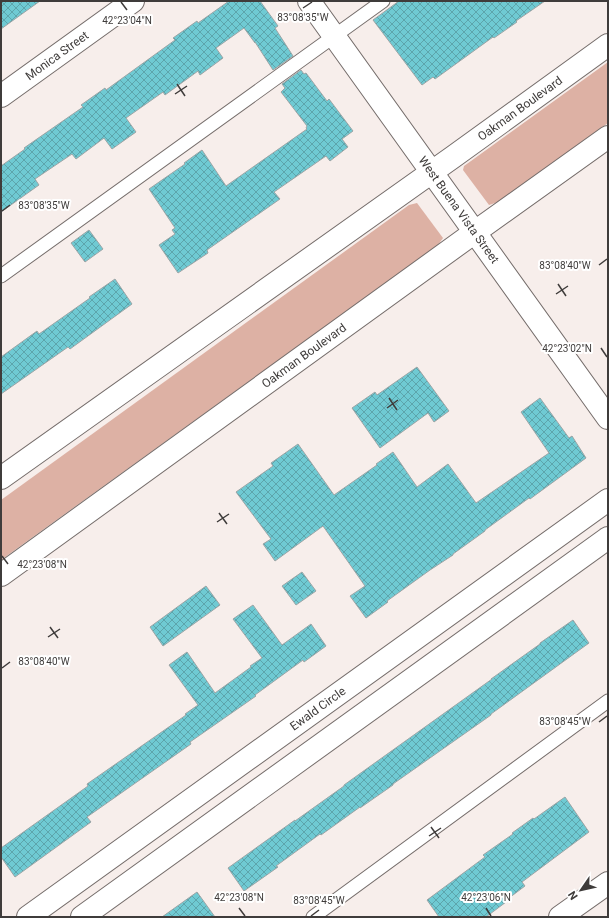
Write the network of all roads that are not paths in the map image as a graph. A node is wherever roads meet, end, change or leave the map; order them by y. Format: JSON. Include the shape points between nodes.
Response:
{"nodes":[{"id":1,"x":133,"y":1,"type":"edge"},
{"id":2,"x":309,"y":1,"type":"edge"},
{"id":3,"x":383,"y":1,"type":"edge"},
{"id":4,"x":334,"y":36,"type":"junction"},
{"id":5,"x":608,"y":45,"type":"edge"},
{"id":6,"x":1,"y":96,"type":"edge"},
{"id":7,"x":608,"y":137,"type":"edge"},
{"id":8,"x":432,"y":172,"type":"junction"},
{"id":9,"x":475,"y":232,"type":"junction"},
{"id":10,"x":1,"y":276,"type":"edge"},
{"id":11,"x":608,"y":418,"type":"edge"},
{"id":12,"x":1,"y":478,"type":"edge"},
{"id":13,"x":608,"y":500,"type":"edge"},
{"id":14,"x":608,"y":538,"type":"edge"},
{"id":15,"x":1,"y":576,"type":"edge"},
{"id":16,"x":608,"y":701,"type":"edge"},
{"id":17,"x":608,"y":883,"type":"edge"},
{"id":18,"x":28,"y":917,"type":"edge"},
{"id":19,"x":82,"y":917,"type":"edge"},
{"id":20,"x":313,"y":917,"type":"edge"},
{"id":21,"x":560,"y":917,"type":"edge"}],
"edges":[{"from":1,"to":6,"type":"street","name":"Monica Street"},
{"from":2,"to":4,"type":"street","name":"West Buena Vista Street"},
{"from":3,"to":4,"type":"lane"},
{"from":4,"to":8,"type":"street","name":"West Buena Vista Street"},
{"from":4,"to":10,"type":"lane"},
{"from":5,"to":8,"type":"street","name":"Oakman Boulevard"},
{"from":7,"to":9,"type":"street","name":"Oakman Boulevard"},
{"from":8,"to":9,"type":"street","name":"West Buena Vista Street"},
{"from":8,"to":12,"type":"street","name":"Oakman Boulevard"},
{"from":9,"to":11,"type":"street","name":"West Buena Vista Street"},
{"from":9,"to":15,"type":"street","name":"Oakman Boulevard"},
{"from":13,"to":18,"type":"street","name":"Ewald Circle"},
{"from":14,"to":19,"type":"street"},
{"from":16,"to":20,"type":"lane"},
{"from":17,"to":21,"type":"street"}]}
